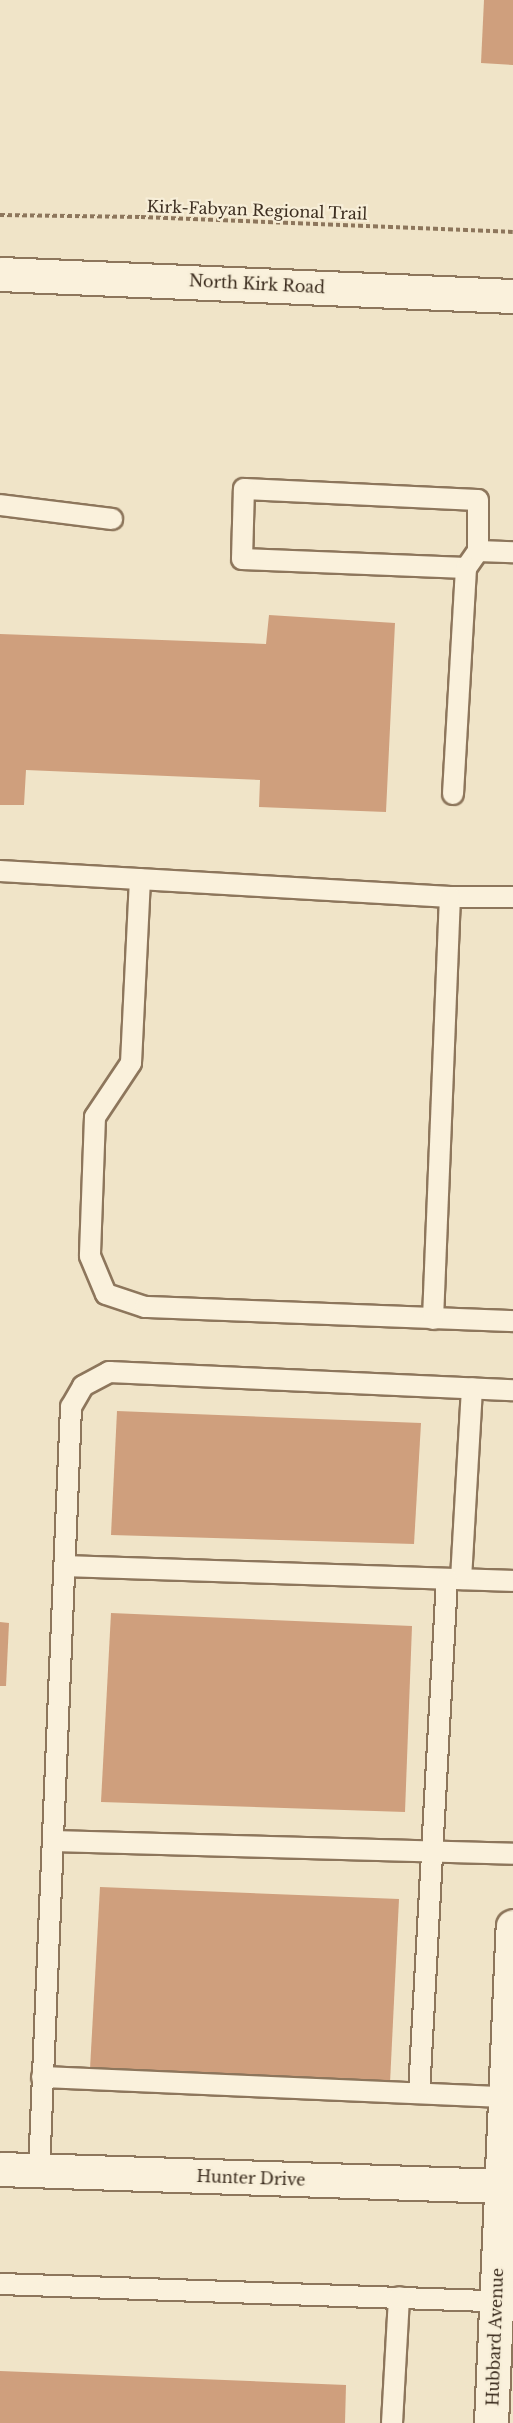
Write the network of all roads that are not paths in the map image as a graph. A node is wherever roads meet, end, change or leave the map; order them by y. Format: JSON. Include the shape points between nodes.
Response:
{"nodes":[{"id":1,"x":0,"y":274,"type":"edge"},
{"id":2,"x":513,"y":296,"type":"edge"},
{"id":3,"x":0,"y":505,"type":"edge"},
{"id":4,"x":112,"y":519,"type":"dead end"},
{"id":5,"x":478,"y":551,"type":"junction"},
{"id":6,"x":513,"y":552,"type":"edge"},
{"id":7,"x":466,"y":568,"type":"junction"},
{"id":8,"x":453,"y":794,"type":"dead end"},
{"id":9,"x":0,"y":871,"type":"edge"},
{"id":10,"x":140,"y":879,"type":"junction"},
{"id":11,"x":450,"y":897,"type":"junction"},
{"id":12,"x":513,"y":897,"type":"edge"},
{"id":13,"x":433,"y":1319,"type":"junction"},
{"id":14,"x":513,"y":1321,"type":"edge"},
{"id":15,"x":472,"y":1388,"type":"junction"},
{"id":16,"x":513,"y":1390,"type":"edge"},
{"id":17,"x":66,"y":1566,"type":"junction"},
{"id":18,"x":454,"y":1579,"type":"junction"},
{"id":19,"x":513,"y":1581,"type":"edge"},
{"id":20,"x":54,"y":1840,"type":"junction"},
{"id":21,"x":431,"y":1852,"type":"junction"},
{"id":22,"x":513,"y":1854,"type":"edge"},
{"id":23,"x":513,"y":1926,"type":"edge"},
{"id":24,"x":42,"y":2078,"type":"junction"},
{"id":25,"x":419,"y":2093,"type":"junction"},
{"id":26,"x":508,"y":2101,"type":"edge"},
{"id":27,"x":0,"y":2169,"type":"edge"},
{"id":28,"x":39,"y":2171,"type":"junction"},
{"id":29,"x":507,"y":2186,"type":"edge"},
{"id":30,"x":0,"y":2284,"type":"edge"},
{"id":31,"x":399,"y":2297,"type":"junction"},
{"id":32,"x":496,"y":2301,"type":"junction"},
{"id":33,"x":392,"y":2423,"type":"edge"},
{"id":34,"x":491,"y":2423,"type":"edge"}],
"edges":[{"from":1,"to":2,"type":"street","name":"North Kirk Road"},
{"from":3,"to":4,"type":"lane"},
{"from":5,"to":6,"type":"lane"},
{"from":5,"to":7,"type":"lane"},
{"from":5,"to":7,"type":"lane","via":[[478,500],[244,489],[242,559]]},
{"from":7,"to":8,"type":"lane"},
{"from":9,"to":10,"type":"lane"},
{"from":10,"to":11,"type":"lane"},
{"from":10,"to":13,"type":"lane","via":[[130,1063],[95,1117],[90,1256],[106,1294],[145,1307]]},
{"from":11,"to":12,"type":"lane"},
{"from":11,"to":13,"type":"lane"},
{"from":13,"to":14,"type":"lane"},
{"from":15,"to":16,"type":"lane"},
{"from":15,"to":17,"type":"lane","via":[[109,1372],[83,1386],[71,1407]]},
{"from":15,"to":18,"type":"lane"},
{"from":17,"to":18,"type":"lane"},
{"from":17,"to":20,"type":"lane"},
{"from":18,"to":19,"type":"lane"},
{"from":18,"to":21,"type":"lane"},
{"from":20,"to":21,"type":"lane"},
{"from":20,"to":24,"type":"lane"},
{"from":21,"to":22,"type":"lane"},
{"from":21,"to":25,"type":"lane"},
{"from":23,"to":26,"type":"street","name":"Hubbard Avenue"},
{"from":24,"to":25,"type":"lane"},
{"from":24,"to":28,"type":"lane"},
{"from":25,"to":26,"type":"lane"},
{"from":26,"to":29,"type":"street","name":"Hubbard Avenue"},
{"from":27,"to":28,"type":"street","name":"Hunter Drive"},
{"from":28,"to":29,"type":"street","name":"Hunter Drive"},
{"from":29,"to":32,"type":"street","name":"Hubbard Avenue"},
{"from":30,"to":31,"type":"lane"},
{"from":31,"to":32,"type":"lane"},
{"from":31,"to":33,"type":"lane"},
{"from":32,"to":34,"type":"street","name":"Hubbard Avenue"}]}
